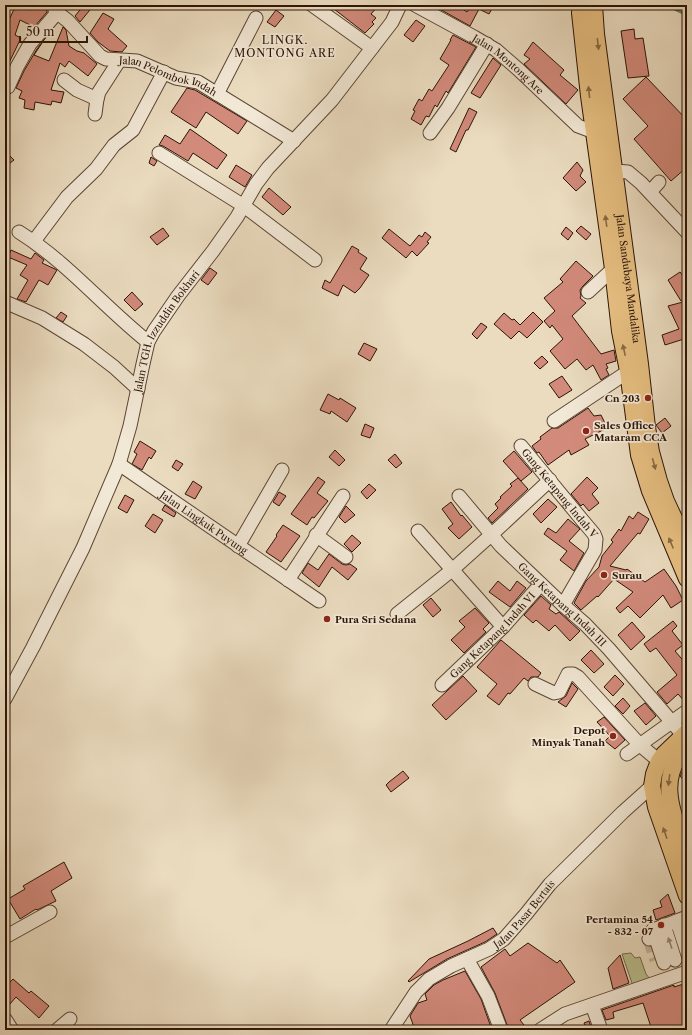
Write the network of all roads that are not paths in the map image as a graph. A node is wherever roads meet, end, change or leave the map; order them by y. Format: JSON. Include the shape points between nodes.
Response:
{"nodes":[{"id":1,"x":312,"y":5,"type":"edge"},
{"id":2,"x":400,"y":5,"type":"edge"},
{"id":3,"x":415,"y":5,"type":"edge"},
{"id":4,"x":581,"y":5,"type":"edge"},
{"id":5,"x":594,"y":5,"type":"edge"},
{"id":6,"x":55,"y":9,"type":"edge"},
{"id":7,"x":256,"y":18,"type":"dead end"},
{"id":8,"x":487,"y":44,"type":"junction"},
{"id":9,"x":372,"y":48,"type":"junction"},
{"id":10,"x":119,"y":60,"type":"junction"},
{"id":11,"x":164,"y":72,"type":"junction"},
{"id":12,"x":64,"y":80,"type":"dead end"},
{"id":13,"x":8,"y":87,"type":"dead end"},
{"id":14,"x":217,"y":94,"type":"junction"},
{"id":15,"x":97,"y":99,"type":"junction"},
{"id":16,"x":95,"y":114,"type":"dead end"},
{"id":17,"x":594,"y":132,"type":"junction"},
{"id":18,"x":430,"y":133,"type":"dead end"},
{"id":19,"x":294,"y":141,"type":"junction"},
{"id":20,"x":159,"y":154,"type":"dead end"},
{"id":21,"x":604,"y":155,"type":"junction"},
{"id":22,"x":614,"y":171,"type":"junction"},
{"id":23,"x":659,"y":182,"type":"dead end"},
{"id":24,"x":650,"y":192,"type":"junction"},
{"id":25,"x":244,"y":206,"type":"junction"},
{"id":26,"x":19,"y":232,"type":"dead end"},
{"id":27,"x":687,"y":232,"type":"edge"},
{"id":28,"x":34,"y":241,"type":"junction"},
{"id":29,"x":315,"y":260,"type":"dead end"},
{"id":30,"x":613,"y":269,"type":"junction"},
{"id":31,"x":588,"y":292,"type":"dead end"},
{"id":32,"x":5,"y":302,"type":"edge"},
{"id":33,"x":148,"y":342,"type":"junction"},
{"id":34,"x":634,"y":367,"type":"junction"},
{"id":35,"x":138,"y":390,"type":"junction"},
{"id":36,"x":554,"y":421,"type":"dead end"},
{"id":37,"x":521,"y":446,"type":"dead end"},
{"id":38,"x":119,"y":464,"type":"junction"},
{"id":39,"x":282,"y":470,"type":"dead end"},
{"id":40,"x":550,"y":480,"type":"junction"},
{"id":41,"x":343,"y":496,"type":"dead end"},
{"id":42,"x":459,"y":496,"type":"dead end"},
{"id":43,"x":418,"y":531,"type":"dead end"},
{"id":44,"x":491,"y":535,"type":"junction"},
{"id":45,"x":316,"y":536,"type":"junction"},
{"id":46,"x":238,"y":546,"type":"junction"},
{"id":47,"x":687,"y":546,"type":"edge"},
{"id":48,"x":346,"y":557,"type":"dead end"},
{"id":49,"x":452,"y":570,"type":"junction"},
{"id":50,"x":687,"y":579,"type":"edge"},
{"id":51,"x":288,"y":580,"type":"junction"},
{"id":52,"x":541,"y":584,"type":"junction"},
{"id":53,"x":319,"y":601,"type":"dead end"},
{"id":54,"x":563,"y":605,"type":"junction"},
{"id":55,"x":397,"y":614,"type":"dead end"},
{"id":56,"x":502,"y":627,"type":"junction"},
{"id":57,"x":535,"y":684,"type":"dead end"},
{"id":58,"x":442,"y":685,"type":"dead end"},
{"id":59,"x":5,"y":697,"type":"edge"},
{"id":60,"x":687,"y":711,"type":"edge"},
{"id":61,"x":668,"y":719,"type":"junction"},
{"id":62,"x":686,"y":738,"type":"edge"},
{"id":63,"x":637,"y":740,"type":"junction"},
{"id":64,"x":627,"y":754,"type":"dead end"},
{"id":65,"x":659,"y":761,"type":"junction"},
{"id":66,"x":652,"y":786,"type":"junction"},
{"id":67,"x":683,"y":856,"type":"edge"},
{"id":68,"x":687,"y":896,"type":"edge"},
{"id":69,"x":50,"y":912,"type":"dead end"},
{"id":70,"x":682,"y":919,"type":"edge"},
{"id":71,"x":5,"y":937,"type":"edge"},
{"id":72,"x":687,"y":952,"type":"edge"},
{"id":73,"x":467,"y":959,"type":"junction"},
{"id":74,"x":671,"y":960,"type":"edge"},
{"id":75,"x":687,"y":972,"type":"edge"},
{"id":76,"x":592,"y":1005,"type":"junction"},
{"id":77,"x":5,"y":1019,"type":"edge"},
{"id":78,"x":70,"y":1019,"type":"dead end"},
{"id":79,"x":12,"y":1030,"type":"edge"},
{"id":80,"x":57,"y":1030,"type":"edge"},
{"id":81,"x":390,"y":1030,"type":"edge"},
{"id":82,"x":501,"y":1030,"type":"edge"},
{"id":83,"x":540,"y":1030,"type":"edge"},
{"id":84,"x":601,"y":1030,"type":"edge"}],
"edges":[{"from":1,"to":9,"type":"street"},
{"from":2,"to":9,"type":"street","name":"Jalan TGH. Izzuddin Bokhari","via":[[392,22]]},
{"from":3,"to":8,"type":"street","name":"Jalan Montong Are"},
{"from":17,"to":4,"type":"main road","one_way":true},
{"from":5,"to":21,"type":"main road","name":"Jalan Sandubaya Mandalika","one_way":true},
{"from":6,"to":10,"type":"street","name":"Jalan Pelombok Indah","via":[[100,56]]},
{"from":6,"to":13,"type":"street","via":[[30,44]]},
{"from":7,"to":14,"type":"street"},
{"from":8,"to":17,"type":"street","name":"Jalan Montong Are","via":[[519,70],[578,126]]},
{"from":8,"to":18,"type":"street"},
{"from":9,"to":19,"type":"street","name":"Jalan TGH. Izzuddin Bokhari","via":[[332,100]]},
{"from":10,"to":11,"type":"street","name":"Jalan Pelombok Indah","via":[[137,61]]},
{"from":10,"to":15,"type":"street"},
{"from":11,"to":14,"type":"street","name":"Jalan Pelombok Indah","via":[[176,78],[198,82]]},
{"from":11,"to":28,"type":"street","via":[[133,130],[114,145],[96,169],[67,197]]},
{"from":12,"to":15,"type":"street","via":[[77,90]]},
{"from":14,"to":19,"type":"street","name":"Jalan Pelombok Indah"},
{"from":15,"to":16,"type":"street"},
{"from":17,"to":21,"type":"main road"},
{"from":19,"to":25,"type":"street","name":"Jalan TGH. Izzuddin Bokhari","via":[[268,168]]},
{"from":20,"to":25,"type":"street"},
{"from":21,"to":22,"type":"main road","name":"Jalan Sandubaya Mandalika"},
{"from":30,"to":21,"type":"main road","one_way":true},
{"from":22,"to":24,"type":"street","via":[[628,172]]},
{"from":22,"to":34,"type":"main road","name":"Jalan Sandubaya Mandalika"},
{"from":23,"to":24,"type":"street"},
{"from":24,"to":27,"type":"street"},
{"from":25,"to":29,"type":"street"},
{"from":25,"to":33,"type":"street","name":"Jalan TGH. Izzuddin Bokhari","via":[[167,311]]},
{"from":26,"to":28,"type":"street"},
{"from":28,"to":33,"type":"street"},
{"from":30,"to":31,"type":"street"},
{"from":34,"to":30,"type":"main road","one_way":true,"via":[[620,331]]},
{"from":32,"to":35,"type":"street","via":[[42,318],[94,351]]},
{"from":33,"to":35,"type":"street","name":"Jalan TGH. Izzuddin Bokhari"},
{"from":34,"to":36,"type":"street"},
{"from":34,"to":47,"type":"main road","name":"Jalan Sandubaya Mandalika","one_way":true,"via":[[659,481]]},
{"from":50,"to":34,"type":"main road","one_way":true,"via":[[653,498],[641,462]]},
{"from":35,"to":38,"type":"street","name":"Jalan TGH. Izzuddin Bokhari"},
{"from":37,"to":40,"type":"street","name":"Gang Ketapang Indah V"},
{"from":38,"to":46,"type":"street","name":"Jalan Lingkuk Puyung"},
{"from":38,"to":59,"type":"street","name":"Jalan TGH. Izzuddin Bokhari","via":[[83,548]]},
{"from":39,"to":46,"type":"street"},
{"from":40,"to":44,"type":"street"},
{"from":40,"to":54,"type":"street","name":"Gang Ketapang Indah V","via":[[597,541],[594,552]]},
{"from":41,"to":45,"type":"street"},
{"from":42,"to":44,"type":"street","name":"Gang Ketapang Indah III"},
{"from":43,"to":49,"type":"street"},
{"from":44,"to":49,"type":"street"},
{"from":44,"to":52,"type":"street","name":"Gang Ketapang Indah III"},
{"from":45,"to":48,"type":"street"},
{"from":45,"to":51,"type":"street"},
{"from":46,"to":51,"type":"street","name":"Jalan Lingkuk Puyung"},
{"from":49,"to":55,"type":"street"},
{"from":49,"to":56,"type":"street"},
{"from":51,"to":53,"type":"street","name":"Jalan Lingkuk Puyung"},
{"from":52,"to":54,"type":"street","name":"Gang Ketapang Indah III"},
{"from":52,"to":56,"type":"street","name":"Gang Ketapang Indah VI"},
{"from":54,"to":61,"type":"street","name":"Gang Ketapang Indah III","via":[[609,649]]},
{"from":56,"to":58,"type":"street","name":"Gang Ketapang Indah VI"},
{"from":57,"to":63,"type":"street","via":[[557,693],[568,674],[573,674]]},
{"from":60,"to":61,"type":"street"},
{"from":61,"to":62,"type":"street","name":"Gang Ketapang Indah III"},
{"from":61,"to":63,"type":"street"},
{"from":62,"to":65,"type":"main road","via":[[664,754]]},
{"from":62,"to":67,"type":"main road","one_way":true,"via":[[674,763],[668,786]]},
{"from":63,"to":64,"type":"street"},
{"from":63,"to":65,"type":"street"},
{"from":65,"to":66,"type":"main road"},
{"from":67,"to":66,"type":"main road","one_way":true,"via":[[656,807]]},
{"from":66,"to":73,"type":"street","name":"Jalan Pasar Bertais","via":[[550,884],[508,935],[497,944]]},
{"from":67,"to":68,"type":"main road"},
{"from":69,"to":71,"type":"street"},
{"from":70,"to":72,"type":"street"},
{"from":74,"to":70,"type":"street","one_way":true,"via":[[655,931]]},
{"from":73,"to":81,"type":"street","name":"Jalan Pasar Bertais","via":[[429,980],[416,992]]},
{"from":73,"to":82,"type":"street","via":[[488,996]]},
{"from":75,"to":76,"type":"street"},
{"from":76,"to":83,"type":"street","via":[[566,1014]]},
{"from":76,"to":84,"type":"street"},
{"from":77,"to":79,"type":"street"},
{"from":78,"to":80,"type":"street"}]}
